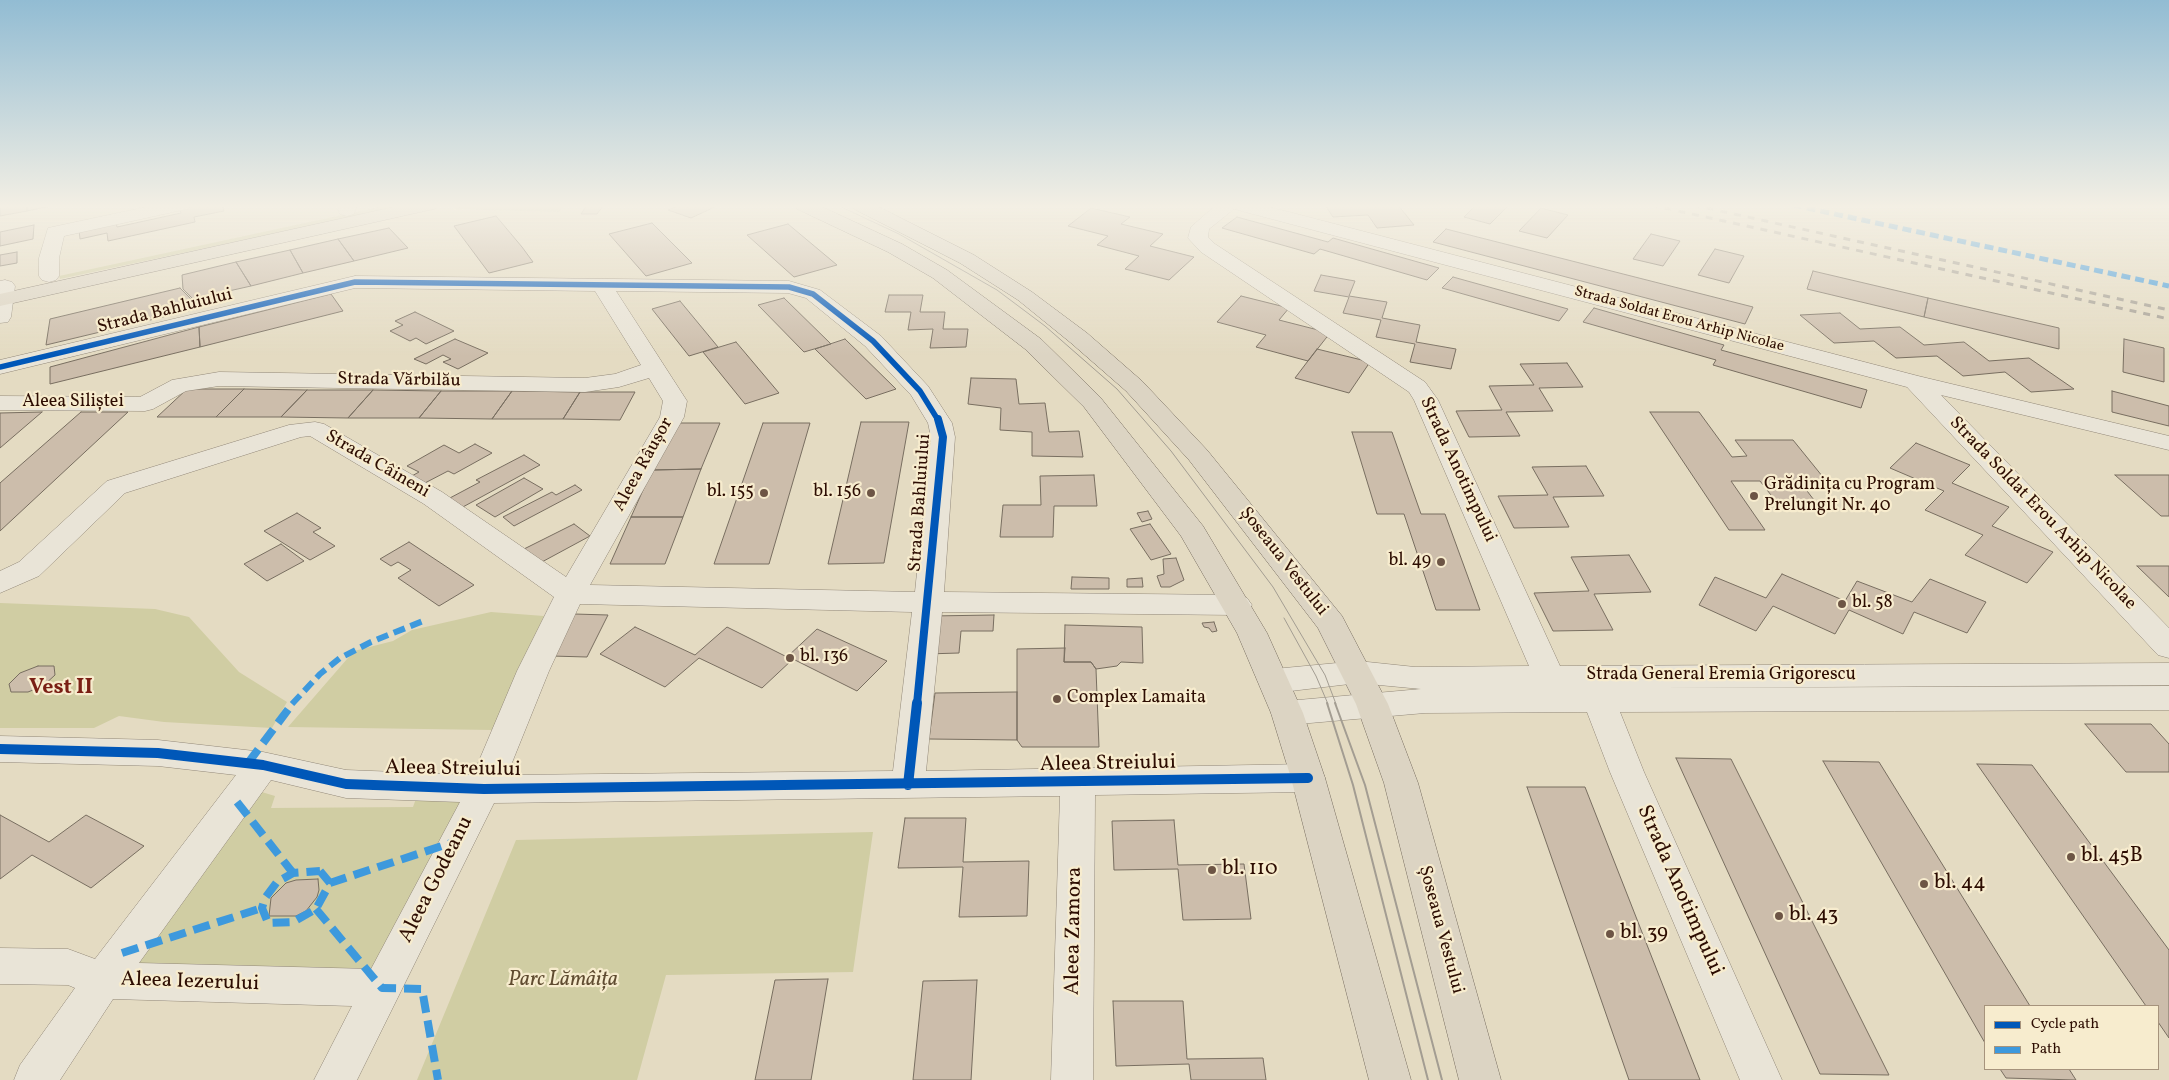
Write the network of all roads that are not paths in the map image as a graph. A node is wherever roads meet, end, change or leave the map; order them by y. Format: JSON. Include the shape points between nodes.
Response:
{"nodes":[{"id":1,"x":50,"y":255,"type":"edge"},
{"id":2,"x":138,"y":255,"type":"edge"},
{"id":3,"x":198,"y":255,"type":"edge"},
{"id":4,"x":908,"y":255,"type":"edge"},
{"id":5,"x":960,"y":255,"type":"edge"},
{"id":6,"x":1219,"y":255,"type":"edge"},
{"id":7,"x":1432,"y":255,"type":"edge"},
{"id":8,"x":49,"y":276,"type":"junction"},
{"id":9,"x":602,"y":286,"type":"junction"},
{"id":10,"x":2,"y":298,"type":"edge"},
{"id":11,"x":0,"y":367,"type":"edge"},
{"id":12,"x":655,"y":368,"type":"junction"},
{"id":13,"x":1915,"y":382,"type":"junction"},
{"id":14,"x":0,"y":403,"type":"edge"},
{"id":15,"x":145,"y":404,"type":"joint"},
{"id":16,"x":2169,"y":443,"type":"edge"},
{"id":17,"x":0,"y":583,"type":"edge"},
{"id":18,"x":570,"y":594,"type":"junction"},
{"id":19,"x":928,"y":602,"type":"junction"},
{"id":20,"x":1237,"y":605,"type":"junction"},
{"id":21,"x":2169,"y":647,"type":"edge"},
{"id":22,"x":2169,"y":674,"type":"edge"},
{"id":23,"x":1274,"y":681,"type":"junction"},
{"id":24,"x":1365,"y":688,"type":"junction"},
{"id":25,"x":1556,"y":689,"type":"junction"},
{"id":26,"x":2169,"y":698,"type":"edge"},
{"id":27,"x":1599,"y":701,"type":"junction"},
{"id":28,"x":1287,"y":713,"type":"junction"},
{"id":29,"x":0,"y":749,"type":"edge"},
{"id":30,"x":263,"y":765,"type":"junction"},
{"id":31,"x":1308,"y":778,"type":"junction"},
{"id":32,"x":1078,"y":782,"type":"junction"},
{"id":33,"x":908,"y":786,"type":"junction"},
{"id":34,"x":484,"y":789,"type":"junction"},
{"id":35,"x":0,"y":966,"type":"edge"},
{"id":36,"x":103,"y":980,"type":"junction"},
{"id":37,"x":382,"y":988,"type":"junction"},
{"id":38,"x":35,"y":1080,"type":"edge"},
{"id":39,"x":335,"y":1080,"type":"edge"},
{"id":40,"x":1072,"y":1080,"type":"edge"},
{"id":41,"x":1390,"y":1080,"type":"edge"},
{"id":42,"x":1480,"y":1080,"type":"edge"},
{"id":43,"x":1761,"y":1080,"type":"edge"}],
"edges":[{"from":1,"to":8,"type":"street"},
{"from":2,"to":8,"type":"main road"},
{"from":3,"to":10,"type":"main road"},
{"from":4,"to":20,"type":"main road","via":[[940,274],[1033,344],[1092,402],[1193,532]]},
{"from":5,"to":24,"type":"main road","name":"Șoseaua Vestului","via":[[1025,296],[1134,386],[1198,455],[1331,622]]},
{"from":6,"to":25,"type":"street","name":"Strada Anotimpului","via":[[1417,387],[1426,400]]},
{"from":7,"to":13,"type":"street","name":"Strada Soldat Erou Arhip Nicolae"},
{"from":8,"to":10,"type":"main road"},
{"from":9,"to":11,"type":"street","name":"Strada Bahluiului","via":[[355,282]]},
{"from":9,"to":12,"type":"street","name":"Aleea Râușor"},
{"from":9,"to":19,"type":"street","name":"Strada Bahluiului","via":[[789,287],[812,294],[873,341],[920,391],[940,422],[943,437]]},
{"from":12,"to":15,"type":"street","name":"Strada Vărbilău","via":[[619,380],[585,385],[219,379],[180,385]]},
{"from":12,"to":18,"type":"street","name":"Aleea Râușor","via":[[675,401],[672,417]]},
{"from":13,"to":16,"type":"street","name":"Strada Soldat Erou Arhip Nicolae"},
{"from":13,"to":21,"type":"street","name":"Strada Soldat Erou Arhip Nicolae"},
{"from":14,"to":15,"type":"street","name":"Aleea Siliștei"},
{"from":17,"to":18,"type":"street","name":"Strada Câineni","via":[[29,569],[116,487],[298,430],[315,429],[433,498]]},
{"from":18,"to":19,"type":"street"},
{"from":18,"to":34,"type":"street","name":"Aleea Godeanu","via":[[533,671]]},
{"from":19,"to":20,"type":"street"},
{"from":19,"to":33,"type":"street"},
{"from":20,"to":23,"type":"main road"},
{"from":22,"to":25,"type":"street","name":"Strada General Eremia Grigorescu"},
{"from":23,"to":24,"type":"street","name":"Strada General Eremia Grigorescu"},
{"from":23,"to":28,"type":"main road"},
{"from":24,"to":25,"type":"street","name":"Strada General Eremia Grigorescu","via":[[1425,701]]},
{"from":24,"to":28,"type":"street","name":"Strada General Eremia Grigorescu"},
{"from":24,"to":42,"type":"main road","name":"Șoseaua Vestului","via":[[1401,783]]},
{"from":25,"to":27,"type":"street","name":"Strada General Eremia Grigorescu"},
{"from":26,"to":27,"type":"street","name":"Strada General Eremia Grigorescu"},
{"from":27,"to":43,"type":"street","name":"Strada Anotimpului"},
{"from":28,"to":31,"type":"main road"},
{"from":29,"to":30,"type":"street","name":"Aleea Streiului","via":[[158,754]]},
{"from":30,"to":34,"type":"street","name":"Aleea Streiului","via":[[346,784]]},
{"from":30,"to":36,"type":"street"},
{"from":31,"to":32,"type":"street","name":"Aleea Streiului"},
{"from":31,"to":41,"type":"main road"},
{"from":32,"to":33,"type":"street","name":"Aleea Streiului"},
{"from":32,"to":40,"type":"street","name":"Aleea Zamora"},
{"from":33,"to":34,"type":"street","name":"Aleea Streiului"},
{"from":34,"to":37,"type":"street","name":"Aleea Godeanu"},
{"from":35,"to":36,"type":"street","name":"Aleea Iezerului","via":[[68,968]]},
{"from":36,"to":37,"type":"street","name":"Aleea Iezerului"},
{"from":36,"to":38,"type":"street"},
{"from":37,"to":39,"type":"street","name":"Aleea Godeanu"}]}
